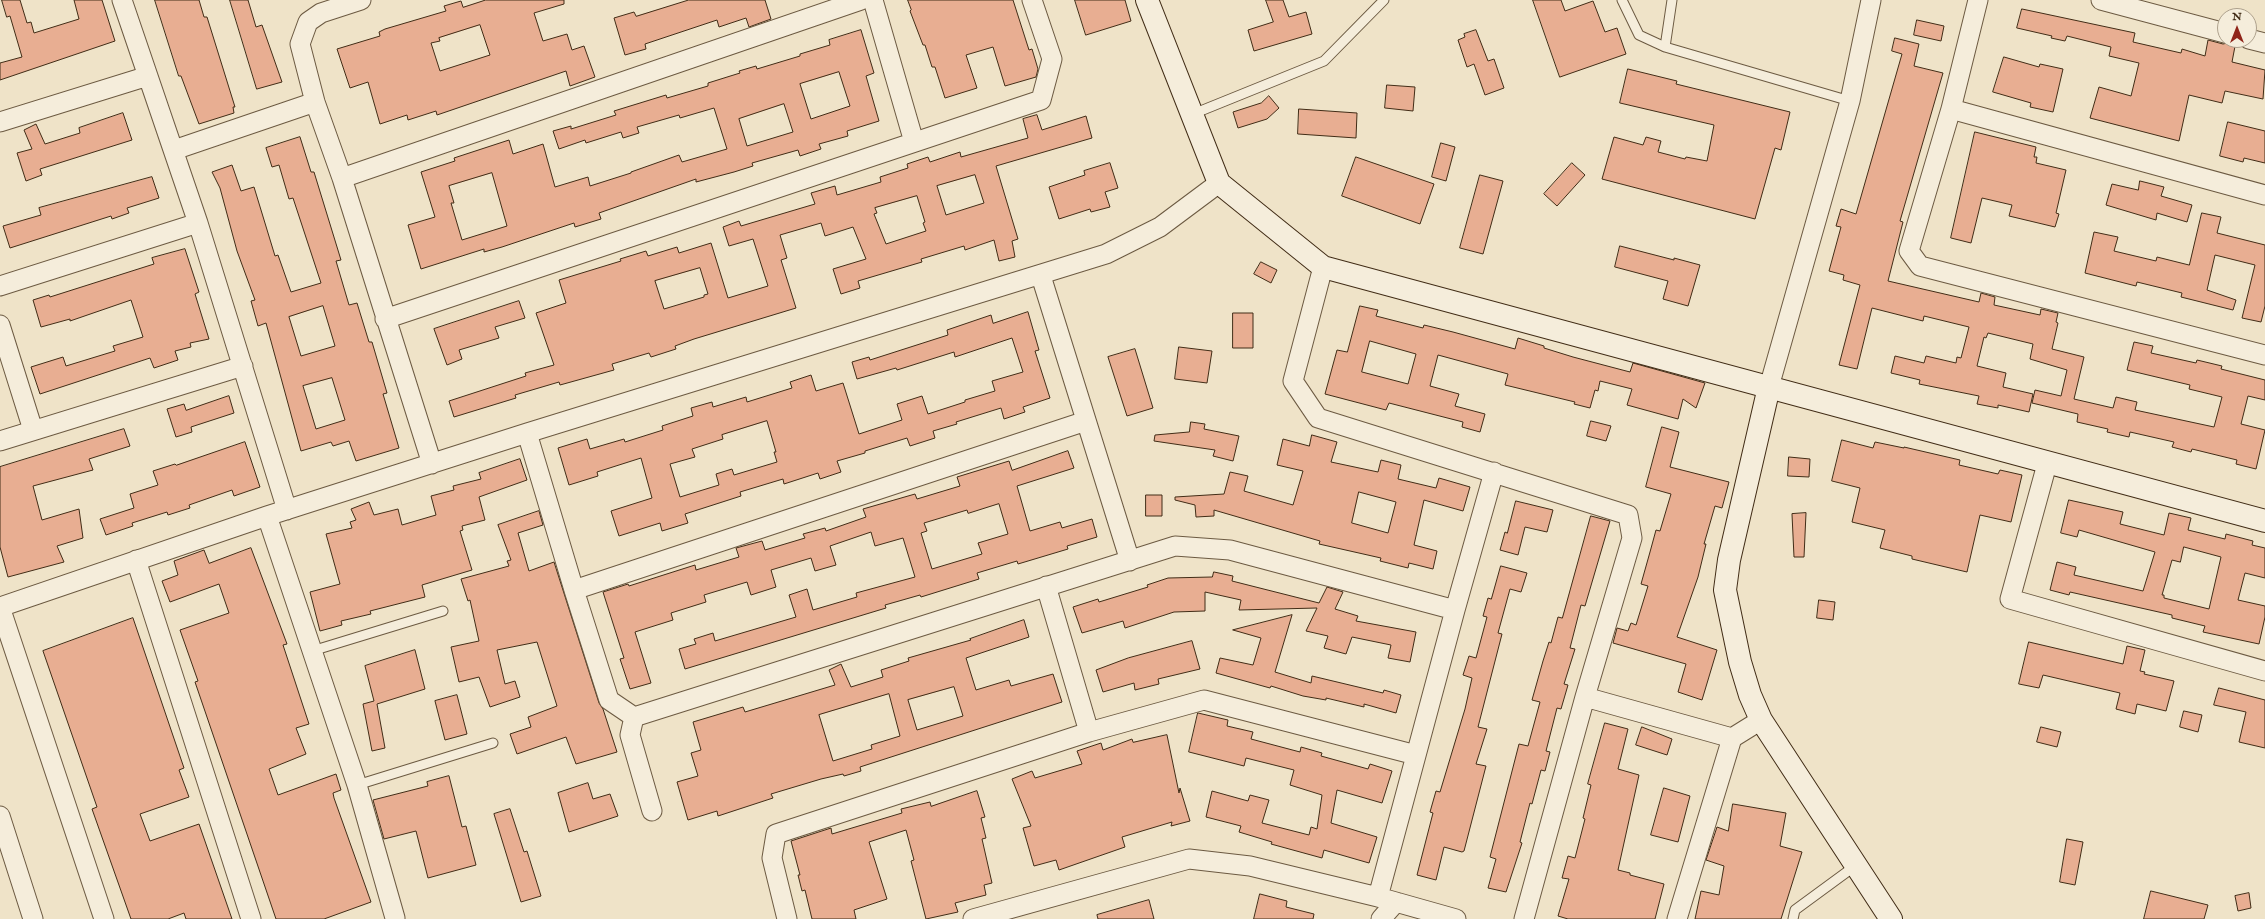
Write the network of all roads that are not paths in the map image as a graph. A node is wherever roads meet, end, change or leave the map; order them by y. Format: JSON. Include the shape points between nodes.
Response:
{"nodes":[{"id":1,"x":122,"y":0,"type":"edge"},
{"id":2,"x":360,"y":0,"type":"edge"},
{"id":3,"x":861,"y":0,"type":"edge"},
{"id":4,"x":873,"y":0,"type":"edge"},
{"id":5,"x":1032,"y":0,"type":"edge"},
{"id":6,"x":1148,"y":0,"type":"edge"},
{"id":7,"x":1384,"y":0,"type":"edge"},
{"id":8,"x":1622,"y":0,"type":"edge"},
{"id":9,"x":1672,"y":0,"type":"edge"},
{"id":10,"x":1871,"y":0,"type":"edge"},
{"id":11,"x":1978,"y":0,"type":"edge"},
{"id":12,"x":2101,"y":0,"type":"edge"},
{"id":13,"x":2128,"y":4,"type":"edge"},
{"id":14,"x":2217,"y":31,"type":"edge"},
{"id":15,"x":1665,"y":47,"type":"junction"},
{"id":16,"x":148,"y":76,"type":"junction"},
{"id":17,"x":1850,"y":101,"type":"junction"},
{"id":18,"x":315,"y":102,"type":"junction"},
{"id":19,"x":1951,"y":109,"type":"junction"},
{"id":20,"x":1193,"y":114,"type":"junction"},
{"id":21,"x":0,"y":122,"type":"edge"},
{"id":22,"x":914,"y":142,"type":"junction"},
{"id":23,"x":174,"y":150,"type":"junction"},
{"id":24,"x":342,"y":178,"type":"junction"},
{"id":25,"x":1219,"y":183,"type":"junction"},
{"id":26,"x":2265,"y":195,"type":"edge"},
{"id":27,"x":198,"y":223,"type":"junction"},
{"id":28,"x":1323,"y":267,"type":"junction"},
{"id":29,"x":1041,"y":276,"type":"junction"},
{"id":30,"x":0,"y":286,"type":"edge"},
{"id":31,"x":385,"y":319,"type":"junction"},
{"id":32,"x":0,"y":325,"type":"edge"},
{"id":33,"x":2265,"y":355,"type":"edge"},
{"id":34,"x":243,"y":366,"type":"junction"},
{"id":35,"x":1769,"y":387,"type":"junction"},
{"id":36,"x":1086,"y":421,"type":"junction"},
{"id":37,"x":33,"y":430,"type":"junction"},
{"id":38,"x":527,"y":433,"type":"junction"},
{"id":39,"x":0,"y":441,"type":"edge"},
{"id":40,"x":432,"y":464,"type":"junction"},
{"id":41,"x":2047,"y":464,"type":"junction"},
{"id":42,"x":1494,"y":472,"type":"junction"},
{"id":43,"x":287,"y":510,"type":"junction"},
{"id":44,"x":267,"y":516,"type":"junction"},
{"id":45,"x":2265,"y":521,"type":"edge"},
{"id":46,"x":136,"y":560,"type":"junction"},
{"id":47,"x":1130,"y":561,"type":"junction"},
{"id":48,"x":1046,"y":586,"type":"junction"},
{"id":49,"x":574,"y":590,"type":"junction"},
{"id":50,"x":0,"y":607,"type":"edge"},
{"id":51,"x":1455,"y":610,"type":"junction"},
{"id":52,"x":443,"y":611,"type":"dead end"},
{"id":53,"x":312,"y":651,"type":"junction"},
{"id":54,"x":2265,"y":671,"type":"edge"},
{"id":55,"x":1585,"y":697,"type":"junction"},
{"id":56,"x":634,"y":717,"type":"junction"},
{"id":57,"x":1761,"y":720,"type":"junction"},
{"id":58,"x":1089,"y":732,"type":"junction"},
{"id":59,"x":1732,"y":738,"type":"junction"},
{"id":60,"x":493,"y":743,"type":"dead end"},
{"id":61,"x":1416,"y":755,"type":"junction"},
{"id":62,"x":357,"y":785,"type":"junction"},
{"id":63,"x":652,"y":811,"type":"dead end"},
{"id":64,"x":0,"y":816,"type":"edge"},
{"id":65,"x":1855,"y":866,"type":"junction"},
{"id":66,"x":1387,"y":899,"type":"junction"},
{"id":67,"x":395,"y":918,"type":"dead end"},
{"id":68,"x":33,"y":919,"type":"edge"},
{"id":69,"x":104,"y":919,"type":"edge"},
{"id":70,"x":251,"y":919,"type":"edge"},
{"id":71,"x":787,"y":919,"type":"edge"},
{"id":72,"x":973,"y":919,"type":"edge"},
{"id":73,"x":1381,"y":919,"type":"edge"},
{"id":74,"x":1456,"y":919,"type":"edge"},
{"id":75,"x":1524,"y":919,"type":"edge"},
{"id":76,"x":1678,"y":919,"type":"edge"},
{"id":77,"x":1793,"y":919,"type":"edge"},
{"id":78,"x":1891,"y":919,"type":"edge"}],
"edges":[{"from":1,"to":16,"type":"street"},
{"from":2,"to":18,"type":"street","via":[[321,13],[308,22],[300,44]]},
{"from":3,"to":24,"type":"street"},
{"from":4,"to":22,"type":"street"},
{"from":5,"to":22,"type":"street","via":[[1052,59],[1041,100]]},
{"from":6,"to":20,"type":"street"},
{"from":7,"to":20,"type":"lane","via":[[1324,61]]},
{"from":8,"to":15,"type":"lane","via":[[1639,35]]},
{"from":9,"to":15,"type":"lane"},
{"from":10,"to":17,"type":"street"},
{"from":11,"to":19,"type":"street"},
{"from":12,"to":13,"type":"street"},
{"from":13,"to":14,"type":"street"},
{"from":15,"to":17,"type":"lane"},
{"from":16,"to":21,"type":"street"},
{"from":16,"to":23,"type":"street"},
{"from":17,"to":35,"type":"street"},
{"from":18,"to":23,"type":"street"},
{"from":18,"to":24,"type":"street"},
{"from":19,"to":26,"type":"street"},
{"from":19,"to":33,"type":"street","via":[[1909,251],[1920,266]]},
{"from":20,"to":25,"type":"street"},
{"from":22,"to":31,"type":"street"},
{"from":23,"to":27,"type":"street"},
{"from":24,"to":31,"type":"street"},
{"from":25,"to":28,"type":"street"},
{"from":25,"to":29,"type":"street","via":[[1160,227],[1106,254]]},
{"from":27,"to":30,"type":"street"},
{"from":27,"to":34,"type":"street"},
{"from":28,"to":35,"type":"street"},
{"from":28,"to":42,"type":"street","via":[[1293,381],[1318,418]]},
{"from":29,"to":36,"type":"street"},
{"from":29,"to":38,"type":"street"},
{"from":31,"to":40,"type":"street"},
{"from":32,"to":37,"type":"street"},
{"from":34,"to":37,"type":"street"},
{"from":34,"to":43,"type":"street"},
{"from":35,"to":41,"type":"street"},
{"from":35,"to":57,"type":"street","via":[[1728,560],[1725,590],[1740,662]]},
{"from":36,"to":47,"type":"street"},
{"from":36,"to":49,"type":"street"},
{"from":37,"to":39,"type":"street"},
{"from":38,"to":40,"type":"street"},
{"from":38,"to":49,"type":"street"},
{"from":40,"to":43,"type":"street"},
{"from":41,"to":45,"type":"street"},
{"from":41,"to":54,"type":"street","via":[[2010,599]]},
{"from":42,"to":51,"type":"street"},
{"from":42,"to":55,"type":"street","via":[[1628,515],[1632,538]]},
{"from":43,"to":44,"type":"street"},
{"from":44,"to":46,"type":"street"},
{"from":44,"to":53,"type":"street"},
{"from":46,"to":50,"type":"street"},
{"from":46,"to":70,"type":"street"},
{"from":47,"to":48,"type":"street"},
{"from":47,"to":51,"type":"street","via":[[1175,546],[1230,550]]},
{"from":48,"to":56,"type":"street"},
{"from":48,"to":58,"type":"street"},
{"from":49,"to":56,"type":"street","via":[[609,700]]},
{"from":50,"to":69,"type":"street"},
{"from":51,"to":61,"type":"street"},
{"from":52,"to":53,"type":"lane"},
{"from":53,"to":62,"type":"street"},
{"from":55,"to":59,"type":"street"},
{"from":55,"to":75,"type":"street"},
{"from":56,"to":63,"type":"street","via":[[630,735]]},
{"from":57,"to":59,"type":"street"},
{"from":57,"to":65,"type":"street"},
{"from":58,"to":61,"type":"street","via":[[1204,700]]},
{"from":58,"to":71,"type":"street","via":[[776,834],[772,858]]},
{"from":59,"to":76,"type":"street"},
{"from":60,"to":62,"type":"lane"},
{"from":61,"to":66,"type":"street"},
{"from":62,"to":67,"type":"street"},
{"from":64,"to":68,"type":"street"},
{"from":65,"to":77,"type":"lane","via":[[1795,910]]},
{"from":65,"to":78,"type":"street"},
{"from":66,"to":72,"type":"street","via":[[1250,866],[1189,859]]},
{"from":66,"to":73,"type":"street"},
{"from":66,"to":74,"type":"street"}]}
